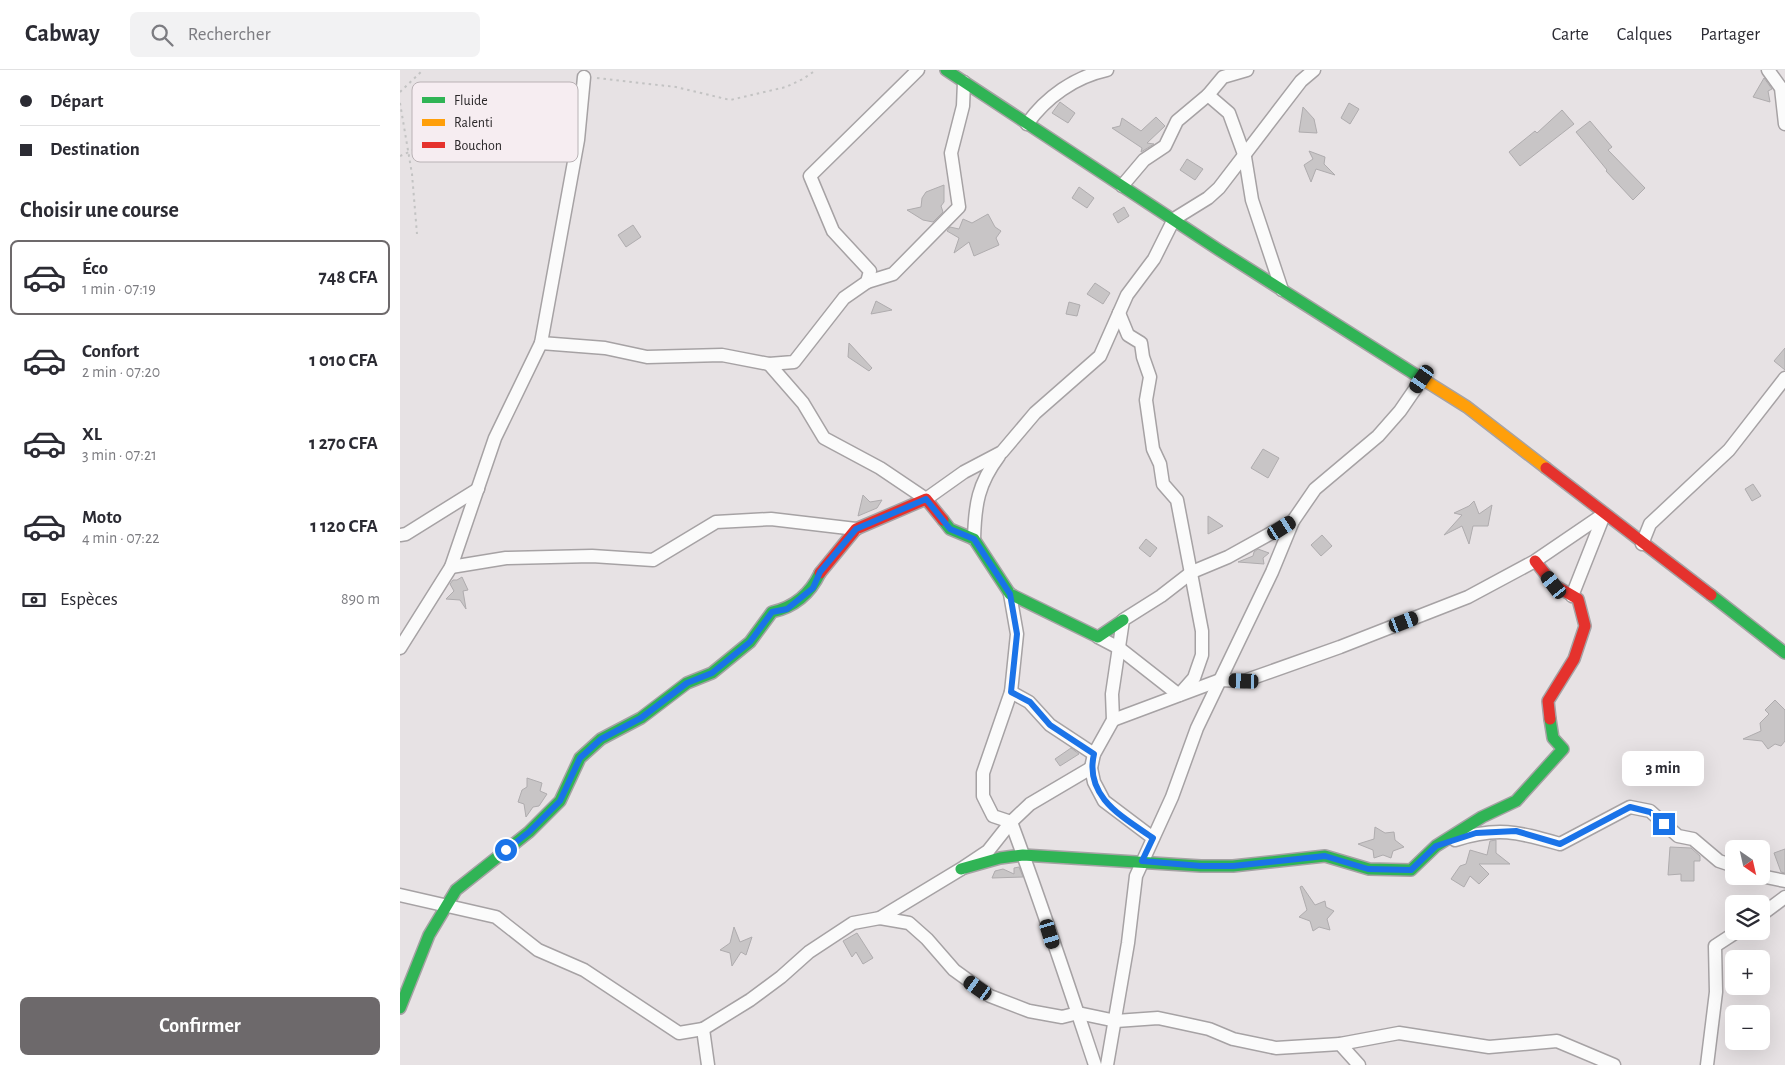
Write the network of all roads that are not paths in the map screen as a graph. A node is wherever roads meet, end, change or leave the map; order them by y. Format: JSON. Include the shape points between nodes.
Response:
{"nodes":[{"id":1,"x":918,"y":70,"type":"edge"},
{"id":2,"x":946,"y":70,"type":"edge"},
{"id":3,"x":1107,"y":70,"type":"edge"},
{"id":4,"x":1247,"y":70,"type":"edge"},
{"id":5,"x":1314,"y":70,"type":"edge"},
{"id":6,"x":1768,"y":70,"type":"edge"},
{"id":7,"x":584,"y":77,"type":"road end"},
{"id":8,"x":964,"y":82,"type":"junction"},
{"id":9,"x":1208,"y":95,"type":"junction"},
{"id":10,"x":1027,"y":124,"type":"junction"},
{"id":11,"x":1785,"y":124,"type":"edge"},
{"id":12,"x":578,"y":131,"type":"edge"},
{"id":13,"x":1244,"y":157,"type":"junction"},
{"id":14,"x":574,"y":162,"type":"edge"},
{"id":15,"x":1122,"y":186,"type":"junction"},
{"id":16,"x":1174,"y":219,"type":"junction"},
{"id":17,"x":867,"y":282,"type":"junction"},
{"id":18,"x":1282,"y":290,"type":"junction"},
{"id":19,"x":1119,"y":313,"type":"junction"},
{"id":20,"x":541,"y":343,"type":"junction"},
{"id":21,"x":769,"y":364,"type":"junction"},
{"id":22,"x":1785,"y":378,"type":"edge"},
{"id":23,"x":1422,"y":379,"type":"junction"},
{"id":24,"x":1002,"y":452,"type":"junction"},
{"id":25,"x":478,"y":489,"type":"junction"},
{"id":26,"x":926,"y":499,"type":"junction"},
{"id":27,"x":1604,"y":514,"type":"junction"},
{"id":28,"x":1293,"y":521,"type":"junction"},
{"id":29,"x":856,"y":529,"type":"junction"},
{"id":30,"x":400,"y":535,"type":"edge"},
{"id":31,"x":974,"y":539,"type":"junction"},
{"id":32,"x":1642,"y":544,"type":"junction"},
{"id":33,"x":1535,"y":561,"type":"junction"},
{"id":34,"x":451,"y":566,"type":"junction"},
{"id":35,"x":1192,"y":572,"type":"junction"},
{"id":36,"x":1010,"y":594,"type":"junction"},
{"id":37,"x":1572,"y":596,"type":"junction"},
{"id":38,"x":1123,"y":620,"type":"junction"},
{"id":39,"x":1098,"y":636,"type":"junction"},
{"id":40,"x":400,"y":648,"type":"edge"},
{"id":41,"x":1119,"y":648,"type":"junction"},
{"id":42,"x":1785,"y":653,"type":"edge"},
{"id":43,"x":1220,"y":680,"type":"junction"},
{"id":44,"x":1011,"y":692,"type":"junction"},
{"id":45,"x":1180,"y":695,"type":"junction"},
{"id":46,"x":1113,"y":720,"type":"junction"},
{"id":47,"x":1094,"y":754,"type":"junction"},
{"id":48,"x":1091,"y":768,"type":"junction"},
{"id":49,"x":1011,"y":822,"type":"junction"},
{"id":50,"x":1153,"y":838,"type":"junction"},
{"id":51,"x":1436,"y":846,"type":"junction"},
{"id":52,"x":1023,"y":855,"type":"junction"},
{"id":53,"x":1142,"y":861,"type":"junction"},
{"id":54,"x":1725,"y":863,"type":"edge"},
{"id":55,"x":961,"y":869,"type":"junction"},
{"id":56,"x":1770,"y":878,"type":"edge"},
{"id":57,"x":1785,"y":881,"type":"edge"},
{"id":58,"x":400,"y":895,"type":"edge"},
{"id":59,"x":1785,"y":898,"type":"edge"},
{"id":60,"x":447,"y":905,"type":"junction"},
{"id":61,"x":1770,"y":909,"type":"edge"},
{"id":62,"x":880,"y":918,"type":"junction"},
{"id":63,"x":1725,"y":939,"type":"edge"},
{"id":64,"x":400,"y":1008,"type":"edge"},
{"id":65,"x":1078,"y":1013,"type":"junction"},
{"id":66,"x":1116,"y":1021,"type":"junction"},
{"id":67,"x":703,"y":1029,"type":"junction"},
{"id":68,"x":1340,"y":1044,"type":"junction"},
{"id":69,"x":708,"y":1065,"type":"edge"},
{"id":70,"x":1096,"y":1065,"type":"edge"},
{"id":71,"x":1107,"y":1065,"type":"edge"},
{"id":72,"x":1359,"y":1065,"type":"edge"},
{"id":73,"x":1614,"y":1065,"type":"edge"},
{"id":74,"x":1707,"y":1065,"type":"edge"}],
"edges":[{"from":1,"to":17,"type":"street","via":[[810,176],[833,231],[870,271]]},
{"from":2,"to":8,"type":"street"},
{"from":3,"to":10,"type":"street","via":[[1066,86]]},
{"from":4,"to":9,"type":"street","via":[[1223,77]]},
{"from":5,"to":13,"type":"street","via":[[1300,81]]},
{"from":6,"to":11,"type":"street","via":[[1781,88]]},
{"from":7,"to":12,"type":"street"},
{"from":8,"to":10,"type":"street"},
{"from":8,"to":17,"type":"street","via":[[963,106],[951,153],[960,207],[893,274]]},
{"from":9,"to":13,"type":"street","via":[[1229,113]]},
{"from":9,"to":15,"type":"street","via":[[1178,121],[1165,146],[1144,160]]},
{"from":10,"to":15,"type":"street"},
{"from":13,"to":16,"type":"street","via":[[1213,194]]},
{"from":13,"to":18,"type":"street","via":[[1252,200]]},
{"from":14,"to":20,"type":"street"},
{"from":15,"to":16,"type":"street"},
{"from":16,"to":18,"type":"street"},
{"from":16,"to":19,"type":"street"},
{"from":17,"to":21,"type":"street","via":[[844,298],[794,362]]},
{"from":18,"to":23,"type":"street"},
{"from":19,"to":24,"type":"street","via":[[1100,356],[1035,413]]},
{"from":19,"to":35,"type":"street","via":[[1128,334],[1141,343],[1150,377],[1146,400],[1153,449],[1160,464],[1163,484],[1177,500]]},
{"from":20,"to":21,"type":"street","via":[[605,348],[646,358],[722,355]]},
{"from":20,"to":25,"type":"street","via":[[495,438]]},
{"from":21,"to":26,"type":"street","via":[[803,403],[824,438],[880,468]]},
{"from":22,"to":32,"type":"street","via":[[1729,450],[1650,524]]},
{"from":23,"to":27,"type":"street","via":[[1467,407]]},
{"from":23,"to":28,"type":"street","via":[[1378,436],[1315,489]]},
{"from":24,"to":26,"type":"street","via":[[964,472]]},
{"from":24,"to":31,"type":"street","via":[[986,474],[975,504]]},
{"from":25,"to":30,"type":"street"},
{"from":25,"to":34,"type":"street"},
{"from":26,"to":29,"type":"street"},
{"from":26,"to":31,"type":"street","via":[[950,529]]},
{"from":27,"to":32,"type":"street"},
{"from":27,"to":33,"type":"street"},
{"from":27,"to":37,"type":"street"},
{"from":28,"to":35,"type":"street","via":[[1228,557]]},
{"from":28,"to":43,"type":"street"},
{"from":29,"to":34,"type":"street","via":[[771,519],[716,522],[653,560],[592,556],[506,558]]},
{"from":29,"to":60,"type":"street","via":[[820,572],[813,588],[787,609],[772,612],[750,642],[712,673],[687,683],[641,718],[601,739],[580,758],[560,801],[529,832],[456,890]]},
{"from":31,"to":36,"type":"street"},
{"from":32,"to":42,"type":"street"},
{"from":33,"to":37,"type":"street","via":[[1554,585]]},
{"from":33,"to":43,"type":"street","via":[[1468,597],[1340,647],[1244,681]]},
{"from":34,"to":40,"type":"street"},
{"from":35,"to":38,"type":"street"},
{"from":35,"to":45,"type":"street","via":[[1202,631],[1202,655],[1194,678]]},
{"from":36,"to":39,"type":"street"},
{"from":36,"to":44,"type":"street","via":[[1017,634]]},
{"from":37,"to":51,"type":"street","via":[[1578,599],[1585,626],[1574,658],[1548,701],[1553,738],[1563,749],[1516,801],[1482,817]]},
{"from":38,"to":39,"type":"street"},
{"from":38,"to":41,"type":"street"},
{"from":39,"to":41,"type":"street"},
{"from":41,"to":45,"type":"street"},
{"from":41,"to":46,"type":"street","via":[[1112,694]]},
{"from":43,"to":45,"type":"street"},
{"from":43,"to":50,"type":"street"},
{"from":44,"to":47,"type":"street","via":[[1030,702],[1050,725]]},
{"from":44,"to":49,"type":"street","via":[[983,773],[983,796],[992,816]]},
{"from":45,"to":46,"type":"street"},
{"from":46,"to":47,"type":"street"},
{"from":47,"to":48,"type":"street"},
{"from":48,"to":49,"type":"street","via":[[1030,804]]},
{"from":48,"to":50,"type":"street","via":[[1104,801]]},
{"from":49,"to":52,"type":"street"},
{"from":49,"to":55,"type":"street","via":[[988,851]]},
{"from":50,"to":53,"type":"street"},
{"from":51,"to":53,"type":"street","via":[[1411,870],[1368,869],[1325,856],[1233,866]]},
{"from":51,"to":54,"type":"street","via":[[1476,833],[1516,831],[1560,844],[1630,807],[1650,812],[1678,836],[1693,838]]},
{"from":52,"to":53,"type":"street"},
{"from":52,"to":55,"type":"street"},
{"from":52,"to":65,"type":"street"},
{"from":53,"to":66,"type":"street","via":[[1136,876]]},
{"from":55,"to":62,"type":"street"},
{"from":56,"to":57,"type":"street"},
{"from":58,"to":60,"type":"street"},
{"from":59,"to":61,"type":"street"},
{"from":60,"to":64,"type":"street","via":[[429,935]]},
{"from":60,"to":67,"type":"street","via":[[496,917],[538,950],[584,970],[679,1033]]},
{"from":62,"to":65,"type":"street","via":[[909,923],[954,970],[990,996],[1029,1011],[1062,1017]]},
{"from":62,"to":67,"type":"street","via":[[853,923],[809,952],[750,1000]]},
{"from":63,"to":74,"type":"street","via":[[1715,946],[1716,992]]},
{"from":65,"to":66,"type":"street"},
{"from":65,"to":70,"type":"street"},
{"from":66,"to":68,"type":"street","via":[[1158,1018],[1276,1048]]},
{"from":66,"to":71,"type":"street"},
{"from":67,"to":69,"type":"street"},
{"from":68,"to":72,"type":"street"},
{"from":68,"to":73,"type":"street","via":[[1399,1033],[1489,1047],[1556,1040]]}]}
